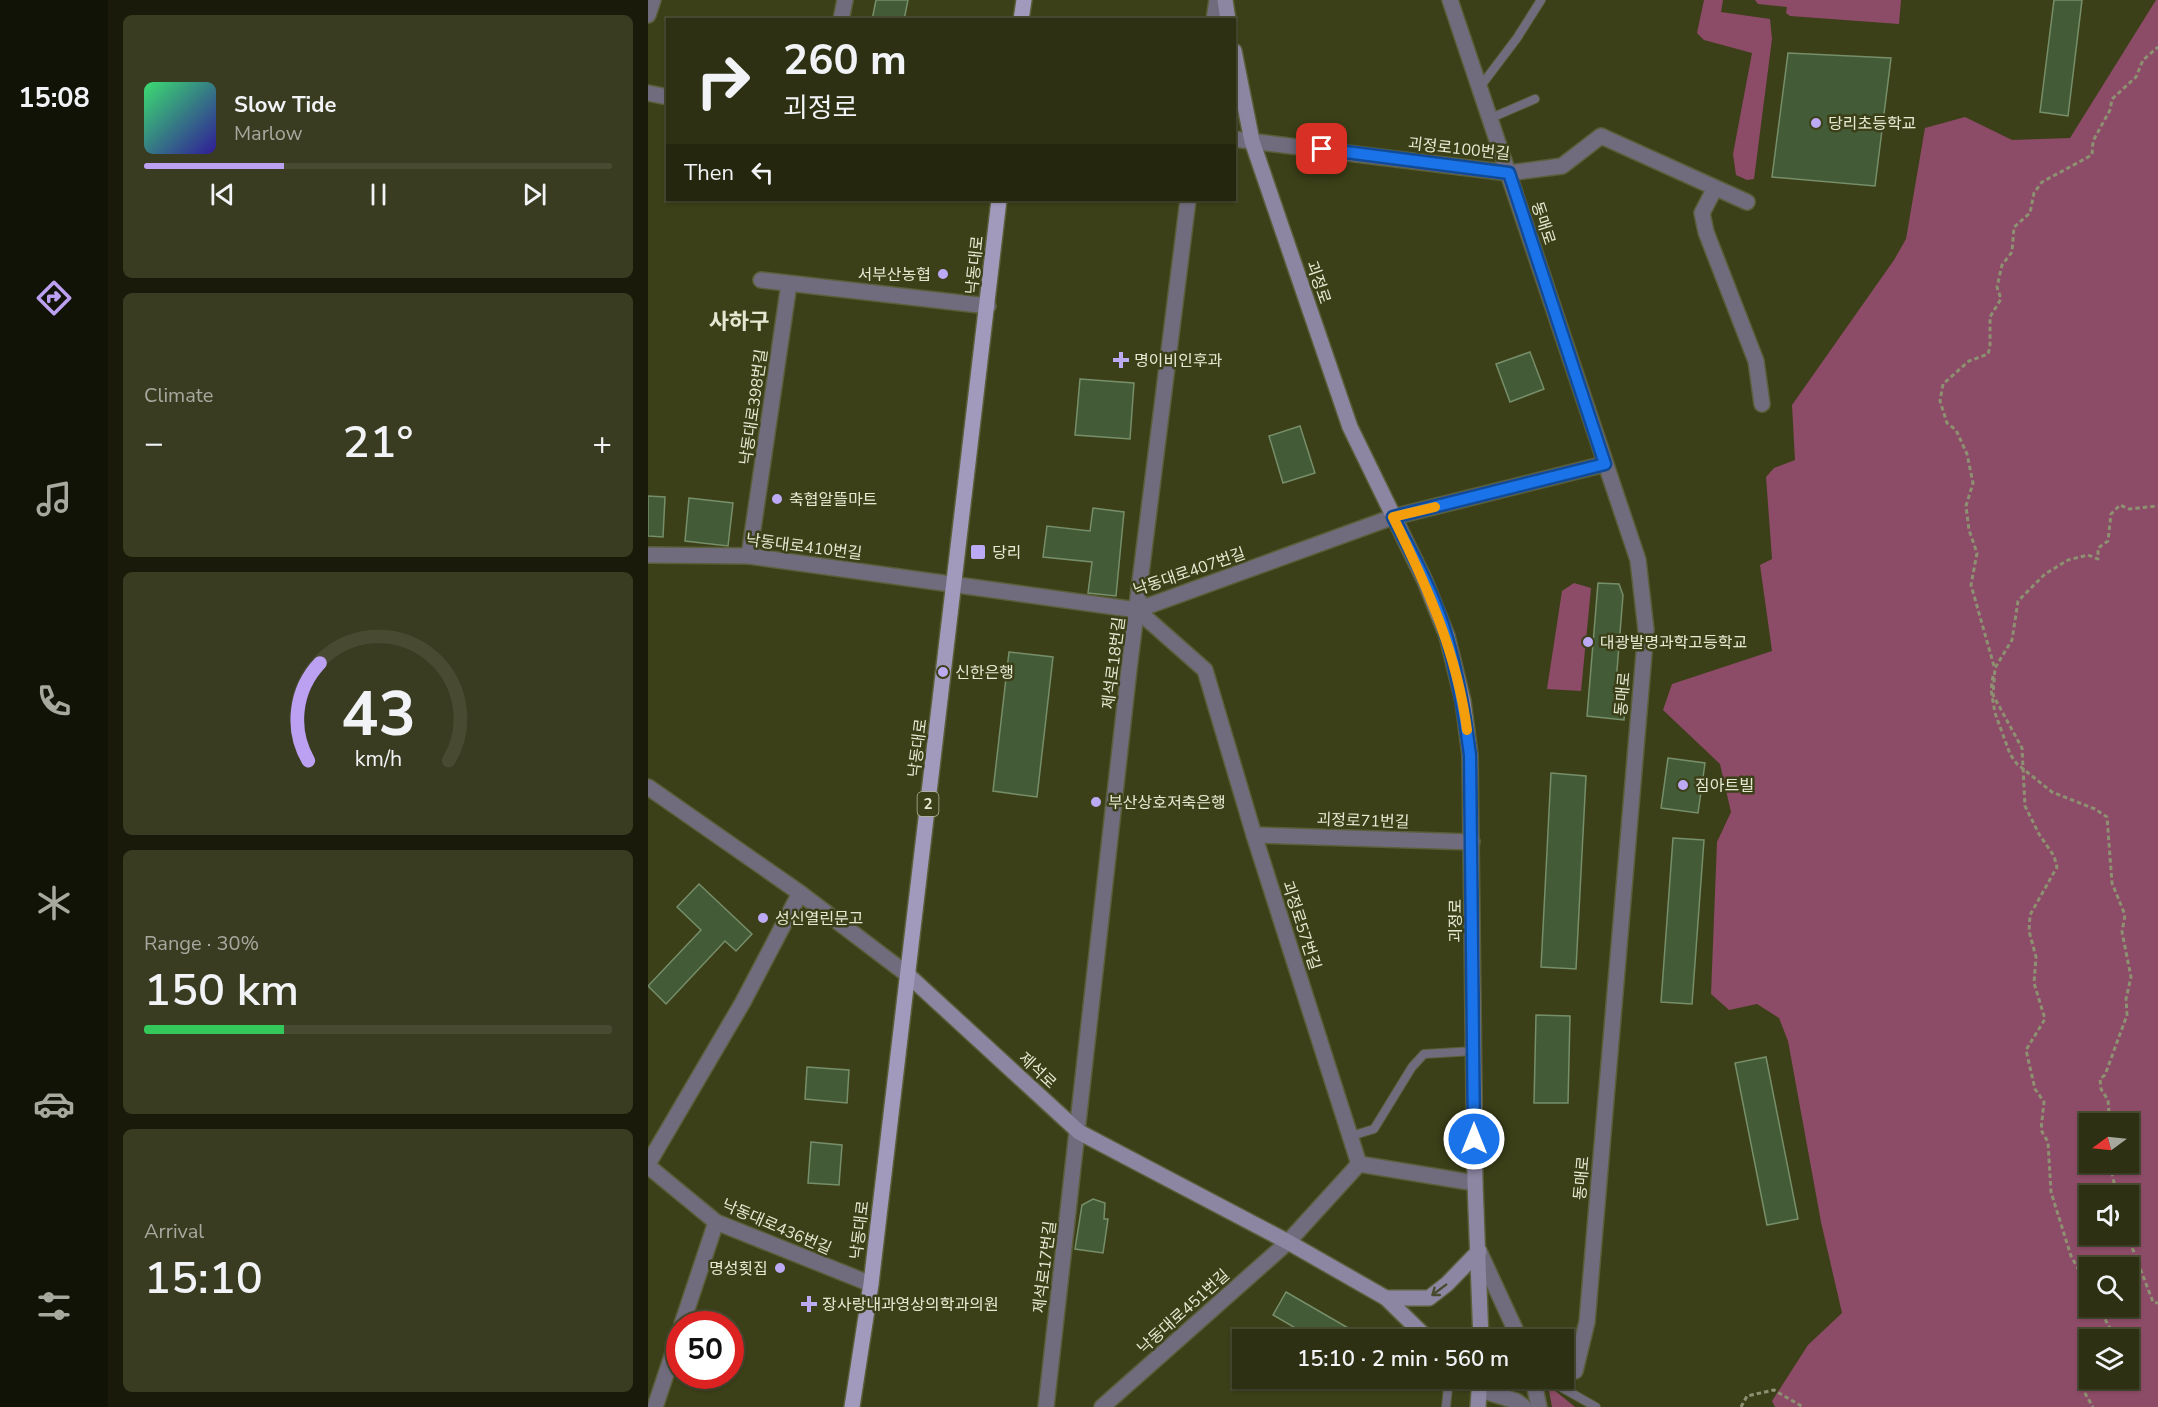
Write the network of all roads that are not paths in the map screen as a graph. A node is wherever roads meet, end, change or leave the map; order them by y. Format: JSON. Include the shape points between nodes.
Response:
{"nodes":[{"id":1,"x":653,"y":0,"type":"edge"},
{"id":2,"x":845,"y":0,"type":"edge"},
{"id":3,"x":1023,"y":0,"type":"edge"},
{"id":4,"x":1217,"y":0,"type":"edge"},
{"id":5,"x":1224,"y":0,"type":"edge"},
{"id":6,"x":1450,"y":0,"type":"edge"},
{"id":7,"x":1541,"y":0,"type":"edge"},
{"id":8,"x":648,"y":15,"type":"edge"},
{"id":9,"x":840,"y":18,"type":"edge"},
{"id":10,"x":1021,"y":18,"type":"edge"},
{"id":11,"x":1214,"y":18,"type":"edge"},
{"id":12,"x":1228,"y":18,"type":"edge"},
{"id":13,"x":1236,"y":61,"type":"edge"},
{"id":14,"x":1480,"y":87,"type":"junction"},
{"id":15,"x":648,"y":93,"type":"edge"},
{"id":16,"x":666,"y":97,"type":"edge"},
{"id":17,"x":1535,"y":99,"type":"dead end"},
{"id":18,"x":1491,"y":118,"type":"junction"},
{"id":19,"x":1236,"y":139,"type":"edge"},
{"id":20,"x":1252,"y":141,"type":"junction"},
{"id":21,"x":1509,"y":173,"type":"junction"},
{"id":22,"x":1715,"y":188,"type":"junction"},
{"id":23,"x":999,"y":201,"type":"edge"},
{"id":24,"x":1188,"y":201,"type":"edge"},
{"id":25,"x":1747,"y":202,"type":"dead end"},
{"id":26,"x":761,"y":280,"type":"dead end"},
{"id":27,"x":789,"y":284,"type":"junction"},
{"id":28,"x":988,"y":306,"type":"junction"},
{"id":29,"x":1762,"y":404,"type":"dead end"},
{"id":30,"x":1605,"y":464,"type":"junction"},
{"id":31,"x":1393,"y":517,"type":"junction"},
{"id":32,"x":648,"y":555,"type":"edge"},
{"id":33,"x":749,"y":556,"type":"junction"},
{"id":34,"x":954,"y":584,"type":"junction"},
{"id":35,"x":1137,"y":610,"type":"junction"},
{"id":36,"x":648,"y":787,"type":"edge"},
{"id":37,"x":1254,"y":835,"type":"junction"},
{"id":38,"x":1472,"y":842,"type":"junction"},
{"id":39,"x":800,"y":893,"type":"junction"},
{"id":40,"x":908,"y":975,"type":"junction"},
{"id":41,"x":1474,"y":1051,"type":"junction"},
{"id":42,"x":1079,"y":1132,"type":"junction"},
{"id":43,"x":1350,"y":1136,"type":"junction"},
{"id":44,"x":1359,"y":1164,"type":"junction"},
{"id":45,"x":648,"y":1165,"type":"edge"},
{"id":46,"x":1475,"y":1183,"type":"junction"},
{"id":47,"x":716,"y":1222,"type":"junction"},
{"id":48,"x":1288,"y":1242,"type":"junction"},
{"id":49,"x":1479,"y":1251,"type":"junction"},
{"id":50,"x":871,"y":1284,"type":"junction"},
{"id":51,"x":1386,"y":1298,"type":"junction"},
{"id":52,"x":686,"y":1311,"type":"edge"},
{"id":53,"x":1418,"y":1329,"type":"edge"},
{"id":54,"x":1481,"y":1329,"type":"edge"},
{"id":55,"x":1515,"y":1329,"type":"edge"},
{"id":56,"x":1574,"y":1371,"type":"edge"},
{"id":57,"x":666,"y":1374,"type":"edge"},
{"id":58,"x":1448,"y":1389,"type":"edge"},
{"id":59,"x":1480,"y":1389,"type":"edge"},
{"id":60,"x":1491,"y":1389,"type":"edge"},
{"id":61,"x":1536,"y":1389,"type":"edge"},
{"id":62,"x":1564,"y":1389,"type":"edge"},
{"id":63,"x":655,"y":1407,"type":"edge"},
{"id":64,"x":852,"y":1407,"type":"edge"},
{"id":65,"x":1046,"y":1407,"type":"edge"},
{"id":66,"x":1102,"y":1407,"type":"edge"},
{"id":67,"x":1446,"y":1407,"type":"edge"},
{"id":68,"x":1478,"y":1407,"type":"edge"},
{"id":69,"x":1524,"y":1407,"type":"edge"},
{"id":70,"x":1539,"y":1407,"type":"edge"},
{"id":71,"x":1596,"y":1407,"type":"edge"}],
"edges":[{"from":1,"to":8,"type":"street"},
{"from":2,"to":9,"type":"street"},
{"from":3,"to":10,"type":"main road"},
{"from":4,"to":11,"type":"street"},
{"from":5,"to":12,"type":"main road"},
{"from":6,"to":14,"type":"street","name":"동매로"},
{"from":7,"to":14,"type":"lane"},
{"from":13,"to":20,"type":"main road","name":"괴정로"},
{"from":14,"to":18,"type":"street","name":"동매로"},
{"from":15,"to":16,"type":"street"},
{"from":17,"to":18,"type":"lane"},
{"from":18,"to":21,"type":"street","name":"동매로"},
{"from":19,"to":20,"type":"street"},
{"from":20,"to":21,"type":"street","name":"괴정로100번길"},
{"from":20,"to":31,"type":"main road","name":"괴정로","via":[[1350,427]]},
{"from":21,"to":22,"type":"street","name":"괴정로100번길","via":[[1562,166],[1601,136]]},
{"from":21,"to":30,"type":"street","name":"동매로"},
{"from":22,"to":25,"type":"street","name":"괴정로100번길"},
{"from":22,"to":29,"type":"street","via":[[1702,213],[1706,232],[1756,361]]},
{"from":23,"to":28,"type":"main road","name":"낙동대로","number":"2"},
{"from":24,"to":35,"type":"street","name":"제석로18번길"},
{"from":26,"to":27,"type":"street"},
{"from":27,"to":28,"type":"street"},
{"from":27,"to":33,"type":"street","name":"낙동대로398번길"},
{"from":28,"to":34,"type":"main road","name":"낙동대로","number":"2"},
{"from":30,"to":31,"type":"street"},
{"from":30,"to":56,"type":"street","name":"동매로","via":[[1638,560],[1646,630],[1587,1322]]},
{"from":31,"to":35,"type":"street","name":"낙동대로407번길"},
{"from":31,"to":38,"type":"main road","name":"괴정로","via":[[1447,636],[1463,700],[1470,755]]},
{"from":32,"to":33,"type":"street","name":"낙동대로410번길"},
{"from":33,"to":34,"type":"street","name":"낙동대로410번길"},
{"from":34,"to":35,"type":"street","name":"낙동대로407번길"},
{"from":34,"to":40,"type":"main road","name":"낙동대로","number":"2"},
{"from":35,"to":37,"type":"street","name":"괴정로57번길","via":[[1205,670]]},
{"from":35,"to":42,"type":"street","name":"제석로18번길"},
{"from":36,"to":39,"type":"street","name":"제석로"},
{"from":37,"to":38,"type":"street","name":"괴정로71번길"},
{"from":37,"to":43,"type":"street","name":"괴정로57번길"},
{"from":38,"to":41,"type":"main road","name":"괴정로"},
{"from":39,"to":40,"type":"street","name":"제석로"},
{"from":39,"to":45,"type":"street","via":[[743,1002]]},
{"from":40,"to":42,"type":"main road","name":"제석로"},
{"from":40,"to":50,"type":"main road","name":"낙동대로","number":"2"},
{"from":41,"to":43,"type":"lane","via":[[1424,1054],[1374,1129]]},
{"from":41,"to":46,"type":"main road","name":"괴정로"},
{"from":42,"to":48,"type":"main road","name":"제석로"},
{"from":42,"to":65,"type":"street","name":"제석로17번길"},
{"from":43,"to":44,"type":"street","name":"괴정로57번길"},
{"from":44,"to":46,"type":"street"},
{"from":44,"to":48,"type":"street","name":"낙동대로451번길"},
{"from":45,"to":47,"type":"street","name":"낙동대로436번길"},
{"from":46,"to":49,"type":"main road","name":"괴정로"},
{"from":47,"to":50,"type":"street","name":"낙동대로436번길"},
{"from":47,"to":52,"type":"street"},
{"from":48,"to":51,"type":"main road","name":"제석로"},
{"from":48,"to":66,"type":"street","name":"낙동대로451번길"},
{"from":49,"to":51,"type":"main road","one_way":true,"via":[[1429,1298]]},
{"from":49,"to":54,"type":"main road","name":"괴정로"},
{"from":49,"to":55,"type":"street"},
{"from":50,"to":64,"type":"main road","name":"낙동대로","number":"2"},
{"from":51,"to":53,"type":"main road","name":"제석로"},
{"from":57,"to":63,"type":"street"},
{"from":58,"to":67,"type":"lane"},
{"from":59,"to":68,"type":"main road"},
{"from":60,"to":69,"type":"street"},
{"from":61,"to":70,"type":"street"},
{"from":62,"to":71,"type":"lane"}]}
